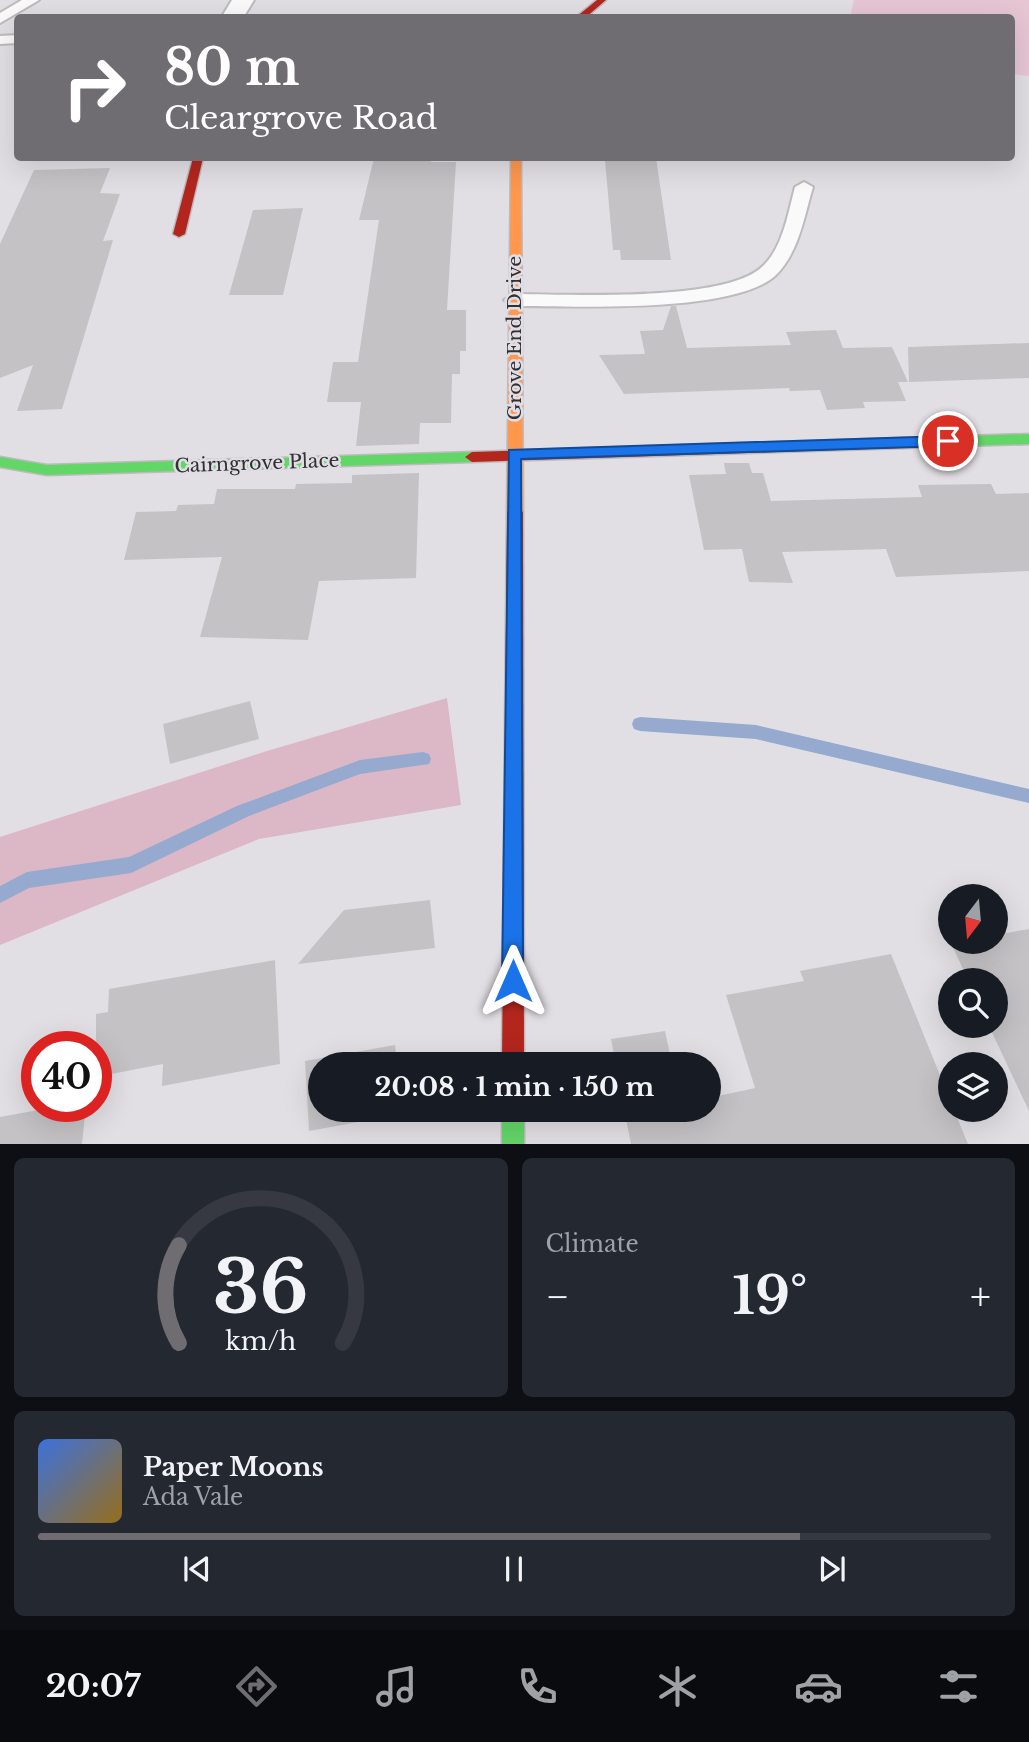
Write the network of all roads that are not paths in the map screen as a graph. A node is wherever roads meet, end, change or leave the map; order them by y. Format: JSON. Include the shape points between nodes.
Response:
{"nodes":[{"id":1,"x":32,"y":0,"type":"edge"},
{"id":2,"x":602,"y":0,"type":"edge"},
{"id":3,"x":584,"y":14,"type":"edge"},
{"id":4,"x":0,"y":19,"type":"edge"},
{"id":5,"x":197,"y":161,"type":"edge"},
{"id":6,"x":516,"y":161,"type":"edge"},
{"id":7,"x":804,"y":187,"type":"dead end"},
{"id":8,"x":179,"y":234,"type":"dead end"},
{"id":9,"x":514,"y":300,"type":"junction"},
{"id":10,"x":1029,"y":439,"type":"edge"},
{"id":11,"x":514,"y":454,"type":"junction"},
{"id":12,"x":2,"y":469,"type":"edge"},
{"id":13,"x":513,"y":1052,"type":"edge"},
{"id":14,"x":513,"y":1122,"type":"edge"},
{"id":15,"x":513,"y":1143,"type":"edge"}],
"edges":[{"from":1,"to":4,"type":"lane"},
{"from":2,"to":3,"type":"street"},
{"from":5,"to":8,"type":"street"},
{"from":6,"to":9,"type":"street","name":"Grove End Drive"},
{"from":7,"to":9,"type":"lane","via":[[784,251],[763,277],[738,287],[680,296]]},
{"from":9,"to":11,"type":"street","name":"Grove End Drive"},
{"from":10,"to":11,"type":"street","name":"Cairngrove Place"},
{"from":11,"to":12,"type":"street","name":"Cairngrove Place"},
{"from":11,"to":13,"type":"street","name":"Grove End Drive"},
{"from":14,"to":15,"type":"street"}]}
